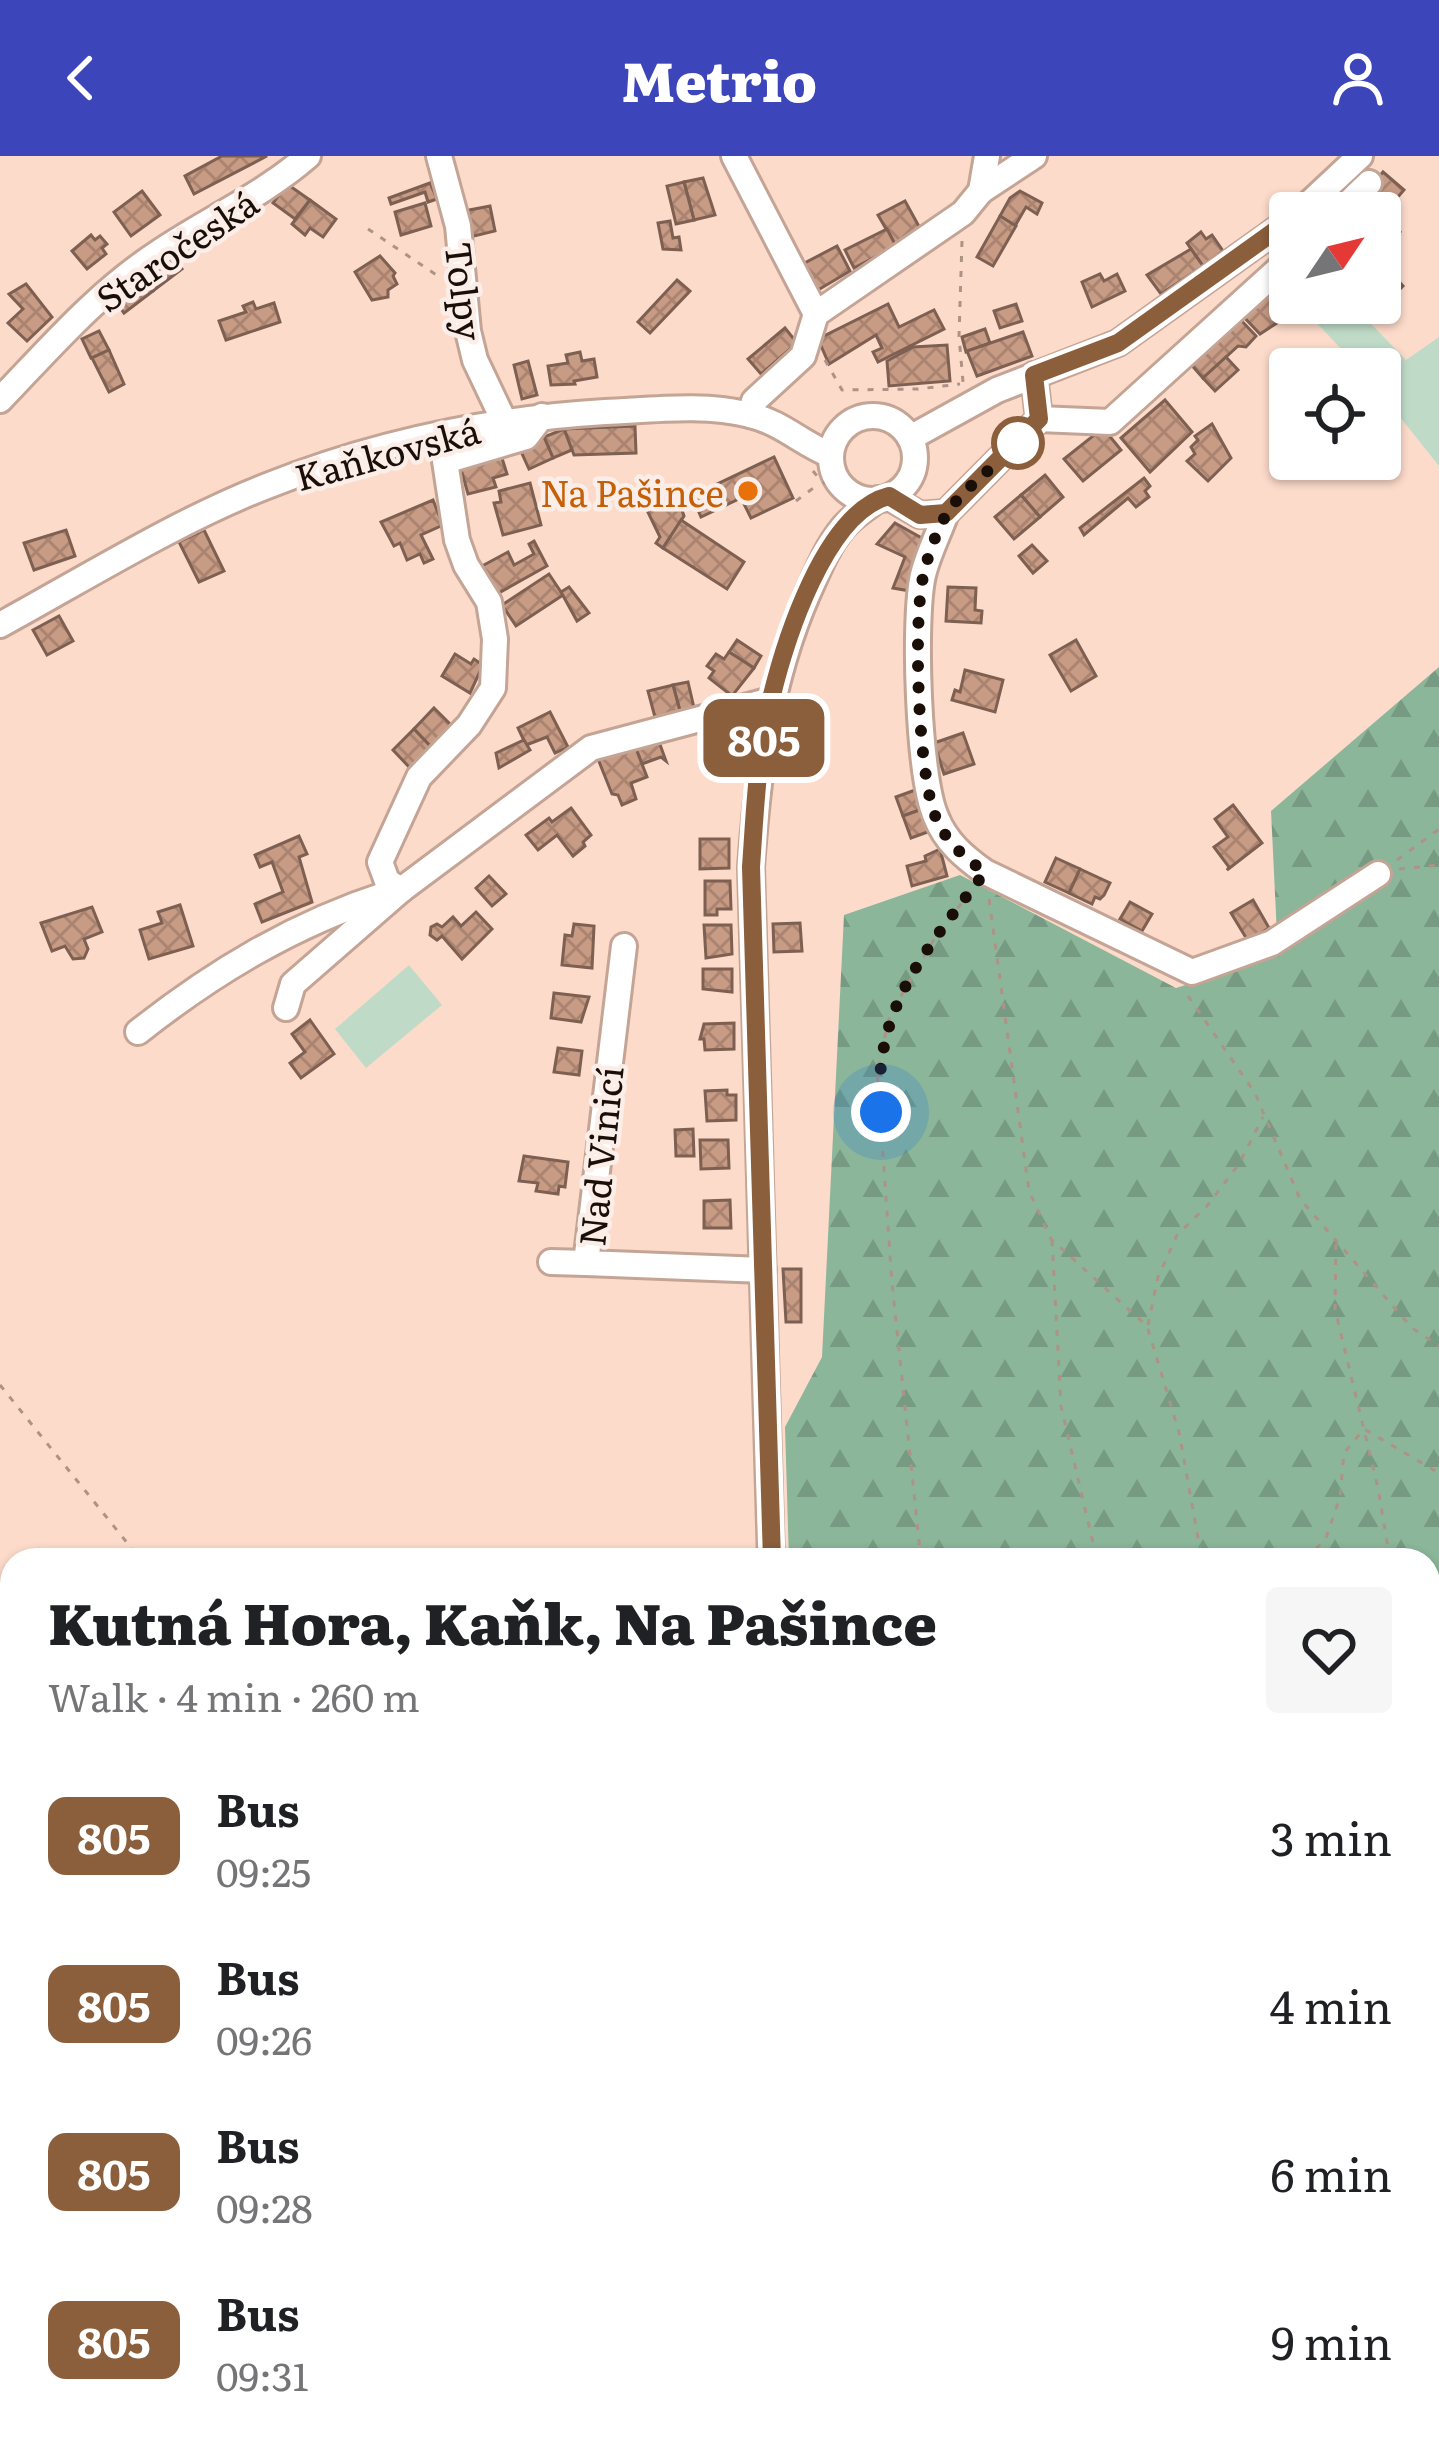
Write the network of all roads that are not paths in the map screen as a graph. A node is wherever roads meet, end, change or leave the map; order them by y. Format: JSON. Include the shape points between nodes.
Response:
{"nodes":[{"id":1,"x":308,"y":156,"type":"edge"},
{"id":2,"x":439,"y":156,"type":"edge"},
{"id":3,"x":734,"y":156,"type":"edge"},
{"id":4,"x":987,"y":156,"type":"edge"},
{"id":5,"x":1034,"y":156,"type":"edge"},
{"id":6,"x":1360,"y":156,"type":"edge"},
{"id":7,"x":1369,"y":184,"type":"dead end"},
{"id":8,"x":981,"y":191,"type":"junction"},
{"id":9,"x":1321,"y":192,"type":"edge"},
{"id":10,"x":1360,"y":192,"type":"edge"},
{"id":11,"x":1269,"y":235,"type":"edge"},
{"id":12,"x":1269,"y":278,"type":"edge"},
{"id":13,"x":813,"y":326,"type":"junction"},
{"id":14,"x":1034,"y":375,"type":"junction"},
{"id":15,"x":0,"y":400,"type":"edge"},
{"id":16,"x":750,"y":415,"type":"junction"},
{"id":17,"x":542,"y":416,"type":"junction"},
{"id":18,"x":1039,"y":419,"type":"junction"},
{"id":19,"x":504,"y":421,"type":"junction"},
{"id":20,"x":910,"y":437,"type":"junction"},
{"id":21,"x":836,"y":443,"type":"junction"},
{"id":22,"x":833,"y":486,"type":"junction"},
{"id":23,"x":884,"y":498,"type":"junction"},
{"id":24,"x":946,"y":513,"type":"junction"},
{"id":25,"x":843,"y":527,"type":"junction"},
{"id":26,"x":0,"y":625,"type":"edge"},
{"id":27,"x":770,"y":700,"type":"junction"},
{"id":28,"x":1378,"y":874,"type":"road end"},
{"id":29,"x":401,"y":890,"type":"junction"},
{"id":30,"x":624,"y":946,"type":"dead end"},
{"id":31,"x":286,"y":1008,"type":"dead end"},
{"id":32,"x":137,"y":1033,"type":"dead end"},
{"id":33,"x":551,"y":1262,"type":"dead end"},
{"id":34,"x":586,"y":1263,"type":"junction"},
{"id":35,"x":763,"y":1281,"type":"junction"},
{"id":36,"x":772,"y":1548,"type":"edge"}],
"edges":[{"from":1,"to":15,"type":"street","name":"Staročeská","via":[[107,291]]},
{"from":2,"to":19,"type":"street","name":"Tolpy","via":[[458,226],[475,360]]},
{"from":3,"to":13,"type":"street"},
{"from":4,"to":8,"type":"street"},
{"from":5,"to":8,"type":"street"},
{"from":6,"to":9,"type":"street"},
{"from":7,"to":10,"type":"street"},
{"from":8,"to":13,"type":"street"},
{"from":11,"to":14,"type":"street","via":[[1118,343]]},
{"from":12,"to":18,"type":"street","via":[[1110,422]]},
{"from":13,"to":16,"type":"street","via":[[803,356],[754,401]]},
{"from":14,"to":18,"type":"street"},
{"from":14,"to":20,"type":"street"},
{"from":16,"to":17,"type":"street","name":"Kaňkovská","via":[[667,409]]},
{"from":16,"to":21,"type":"street","name":"Kaňkovská"},
{"from":17,"to":19,"type":"street","name":"Kaňkovská"},
{"from":17,"to":29,"type":"street","via":[[526,437],[445,460],[457,540],[489,602],[493,688],[419,777],[396,823],[380,862]]},
{"from":18,"to":24,"type":"street"},
{"from":19,"to":26,"type":"street","name":"Kaňkovská","via":[[349,456],[262,487]]},
{"from":20,"to":21,"type":"street","via":[[877,416],[851,422]]},
{"from":20,"to":23,"type":"street","via":[[913,472]]},
{"from":21,"to":22,"type":"street"},
{"from":22,"to":23,"type":"street"},
{"from":22,"to":25,"type":"street"},
{"from":23,"to":24,"type":"street","via":[[920,515]]},
{"from":23,"to":25,"type":"street"},
{"from":24,"to":28,"type":"street","via":[[920,597],[923,755],[934,814],[964,857],[1192,972],[1272,943]]},
{"from":25,"to":27,"type":"street","via":[[795,623]]},
{"from":27,"to":29,"type":"street","via":[[591,748]]},
{"from":27,"to":35,"type":"street","via":[[751,867]]},
{"from":29,"to":31,"type":"street","via":[[292,984]]},
{"from":29,"to":32,"type":"street","via":[[246,955]]},
{"from":30,"to":34,"type":"street","name":"Nad Vinicí"},
{"from":33,"to":34,"type":"street"},
{"from":34,"to":35,"type":"street","name":"Nad Vinicí"},
{"from":35,"to":36,"type":"street"}]}
